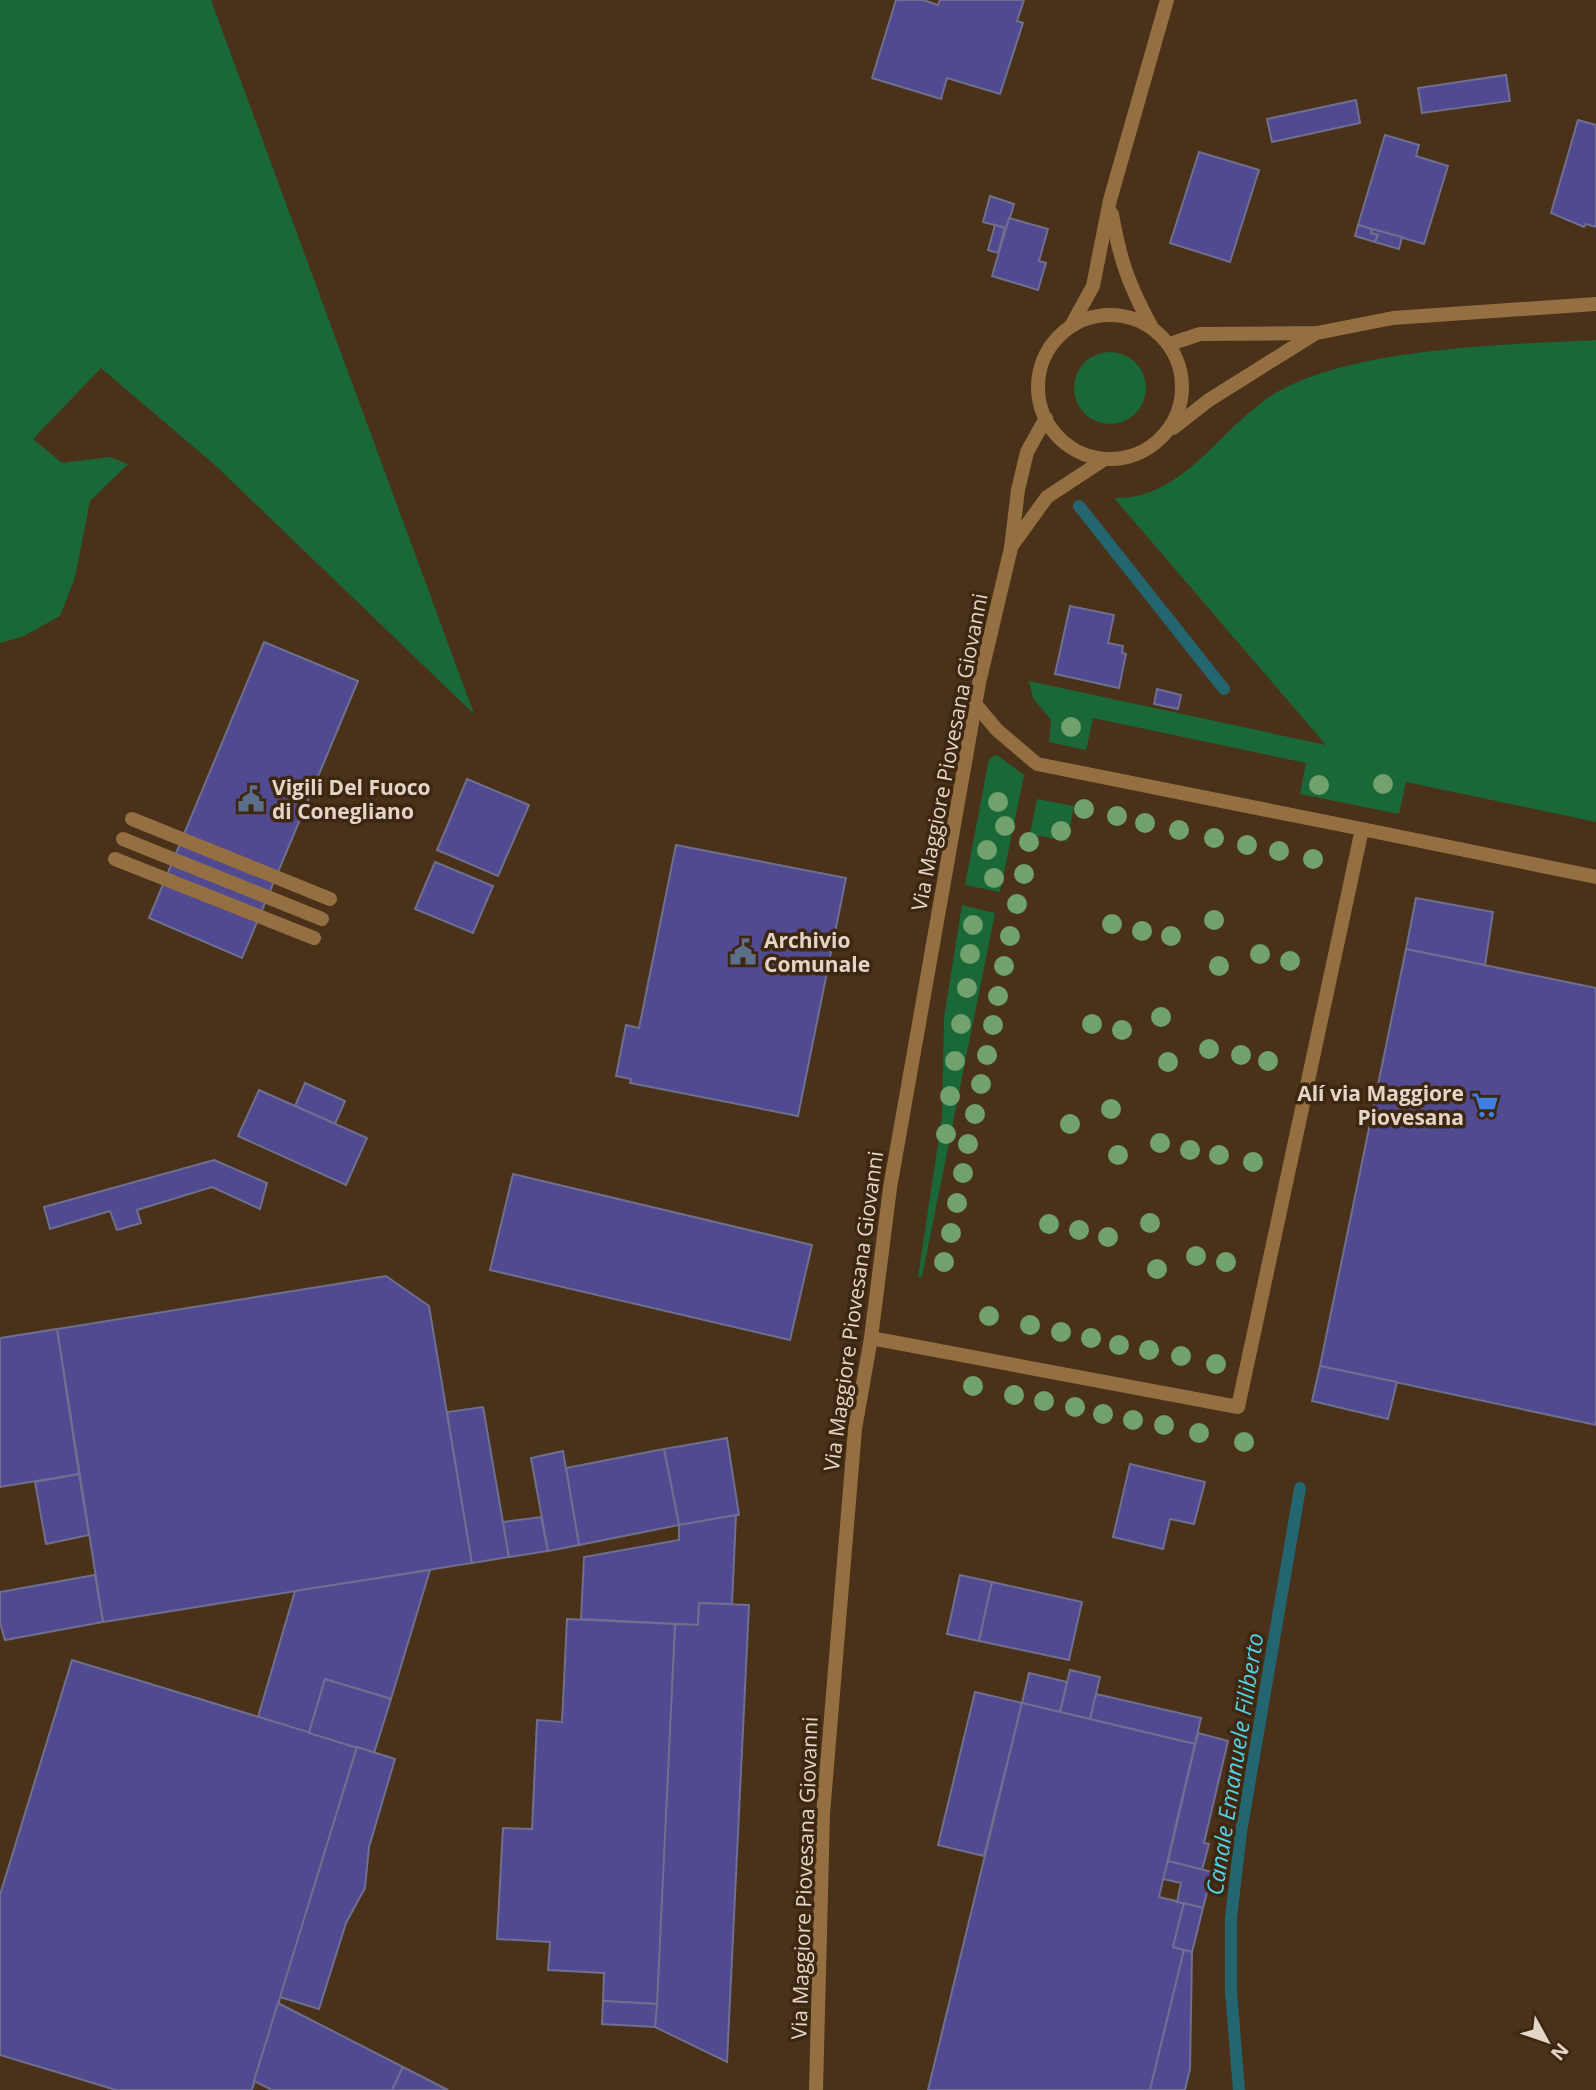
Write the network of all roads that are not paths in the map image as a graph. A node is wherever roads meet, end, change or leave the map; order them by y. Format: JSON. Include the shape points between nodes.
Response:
{"nodes":[{"id":1,"x":1167,"y":0,"type":"edge"},
{"id":2,"x":1110,"y":200,"type":"junction"},
{"id":3,"x":1596,"y":304,"type":"edge"},
{"id":4,"x":1070,"y":327,"type":"junction"},
{"id":5,"x":1152,"y":327,"type":"junction"},
{"id":6,"x":1317,"y":333,"type":"junction"},
{"id":7,"x":1170,"y":344,"type":"junction"},
{"id":8,"x":1046,"y":418,"type":"junction"},
{"id":9,"x":1166,"y":433,"type":"junction"},
{"id":10,"x":1105,"y":459,"type":"junction"},
{"id":11,"x":1011,"y":548,"type":"junction"},
{"id":12,"x":976,"y":705,"type":"junction"},
{"id":13,"x":132,"y":819,"type":"dead end"},
{"id":14,"x":1362,"y":829,"type":"junction"},
{"id":15,"x":123,"y":839,"type":"dead end"},
{"id":16,"x":115,"y":859,"type":"dead end"},
{"id":17,"x":1596,"y":877,"type":"edge"},
{"id":18,"x":330,"y":899,"type":"dead end"},
{"id":19,"x":322,"y":919,"type":"dead end"},
{"id":20,"x":314,"y":938,"type":"dead end"},
{"id":21,"x":871,"y":1338,"type":"junction"},
{"id":22,"x":816,"y":2090,"type":"edge"}],
"edges":[{"from":1,"to":2,"type":"street"},
{"from":2,"to":4,"type":"street","via":[[1093,286]]},
{"from":2,"to":5,"type":"street","via":[[1120,260]]},
{"from":3,"to":6,"type":"street","via":[[1393,318]]},
{"from":4,"to":5,"type":"street","via":[[1115,315]]},
{"from":4,"to":8,"type":"street","via":[[1048,350],[1040,371],[1038,393]]},
{"from":5,"to":7,"type":"street"},
{"from":6,"to":7,"type":"street","via":[[1200,334]]},
{"from":6,"to":9,"type":"street"},
{"from":7,"to":9,"type":"street","via":[[1183,389],[1178,412]]},
{"from":8,"to":10,"type":"street","via":[[1067,444],[1085,455]]},
{"from":8,"to":11,"type":"street","name":"Via Maggiore Piovesana Giovanni","via":[[1027,452]]},
{"from":9,"to":10,"type":"street","via":[[1149,448],[1128,457]]},
{"from":10,"to":11,"type":"street","name":"Via Maggiore Piovesana Giovanni","via":[[1047,497]]},
{"from":11,"to":12,"type":"street","name":"Via Maggiore Piovesana Giovanni"},
{"from":12,"to":14,"type":"street","via":[[1037,764]]},
{"from":12,"to":21,"type":"street","name":"Via Maggiore Piovesana Giovanni","via":[[890,1188]]},
{"from":13,"to":18,"type":"street"},
{"from":14,"to":17,"type":"street"},
{"from":14,"to":21,"type":"street","via":[[1238,1407]]},
{"from":15,"to":19,"type":"street"},
{"from":16,"to":20,"type":"street"},
{"from":21,"to":22,"type":"street","name":"Via Maggiore Piovesana Giovanni","via":[[855,1429],[823,1814]]}]}
